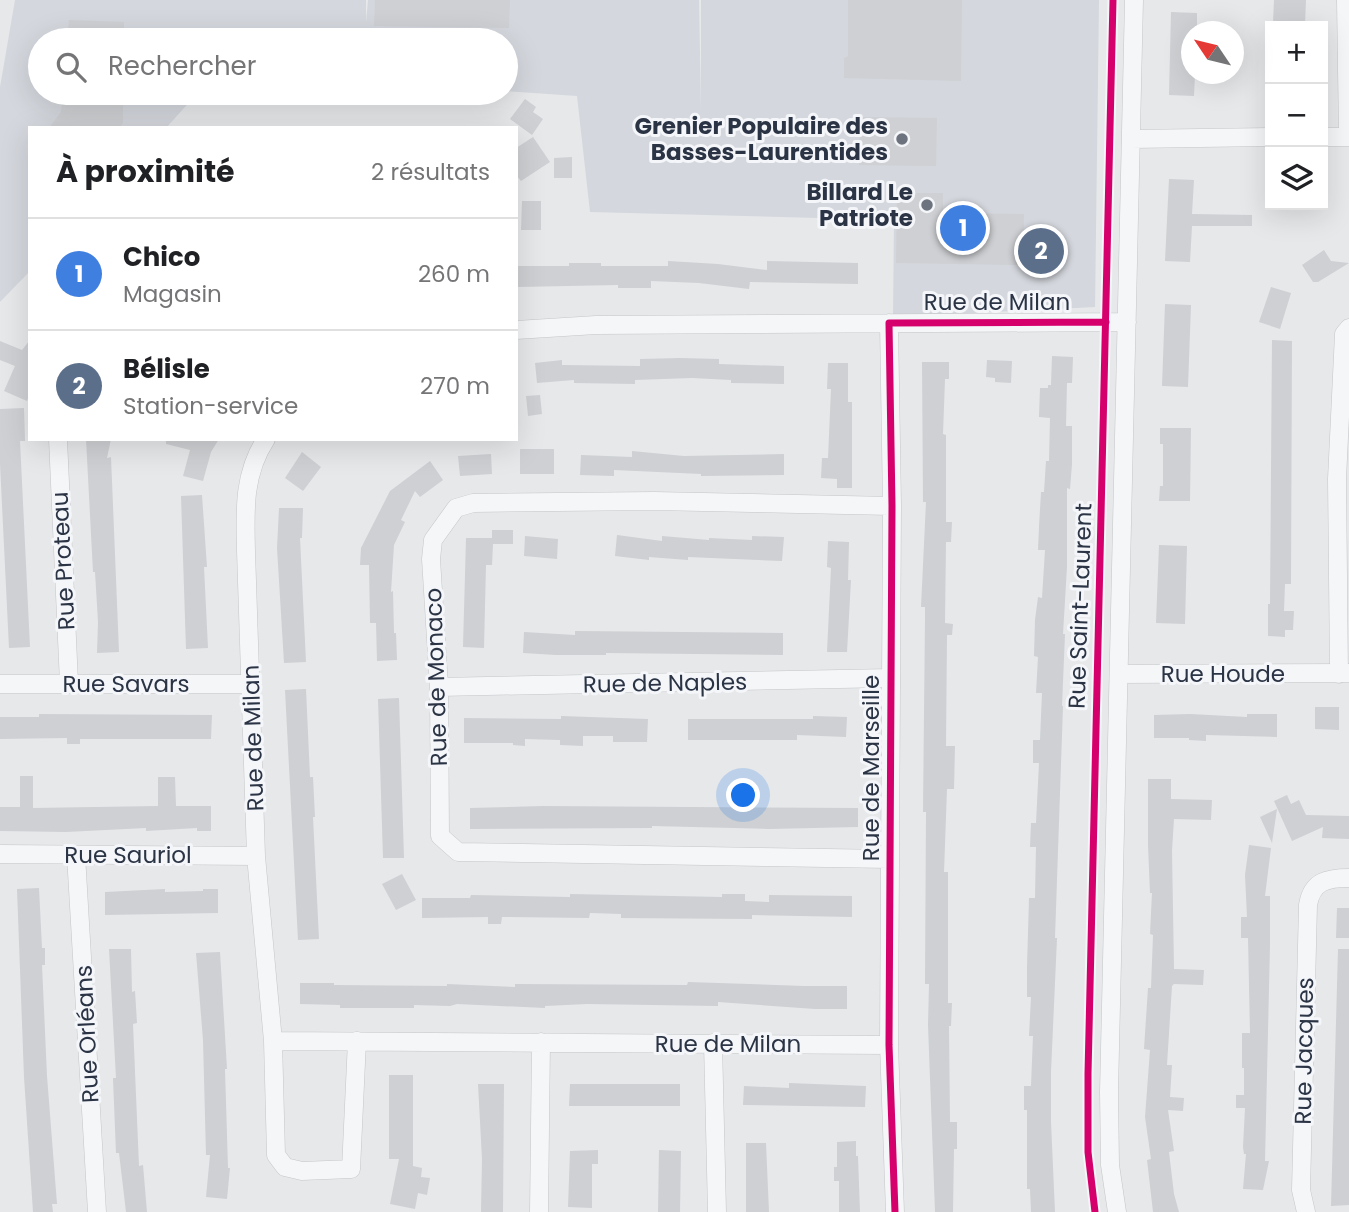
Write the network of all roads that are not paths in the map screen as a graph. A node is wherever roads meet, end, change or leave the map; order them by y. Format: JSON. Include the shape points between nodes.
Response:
{"nodes":[{"id":1,"x":1134,"y":0,"type":"edge"},
{"id":2,"x":1346,"y":0,"type":"edge"},
{"id":3,"x":1265,"y":137,"type":"edge"},
{"id":4,"x":1328,"y":137,"type":"edge"},
{"id":5,"x":1348,"y":137,"type":"edge"},
{"id":6,"x":1131,"y":139,"type":"junction"},
{"id":7,"x":1127,"y":322,"type":"junction"},
{"id":8,"x":889,"y":323,"type":"junction"},
{"id":9,"x":1349,"y":328,"type":"edge"},
{"id":10,"x":518,"y":330,"type":"edge"},
{"id":11,"x":58,"y":441,"type":"edge"},
{"id":12,"x":265,"y":441,"type":"edge"},
{"id":13,"x":892,"y":506,"type":"junction"},
{"id":14,"x":1344,"y":673,"type":"edge"},
{"id":15,"x":1119,"y":674,"type":"junction"},
{"id":16,"x":891,"y":678,"type":"junction"},
{"id":17,"x":69,"y":683,"type":"junction"},
{"id":18,"x":0,"y":684,"type":"edge"},
{"id":19,"x":252,"y":684,"type":"junction"},
{"id":20,"x":439,"y":687,"type":"junction"},
{"id":21,"x":0,"y":854,"type":"edge"},
{"id":22,"x":76,"y":855,"type":"junction"},
{"id":23,"x":256,"y":856,"type":"junction"},
{"id":24,"x":890,"y":859,"type":"junction"},
{"id":25,"x":1349,"y":878,"type":"edge"},
{"id":26,"x":273,"y":1041,"type":"junction"},
{"id":27,"x":356,"y":1041,"type":"junction"},
{"id":28,"x":541,"y":1042,"type":"junction"},
{"id":29,"x":713,"y":1044,"type":"junction"},
{"id":30,"x":889,"y":1045,"type":"junction"},
{"id":31,"x":97,"y":1212,"type":"edge"},
{"id":32,"x":539,"y":1212,"type":"edge"},
{"id":33,"x":717,"y":1212,"type":"edge"},
{"id":34,"x":895,"y":1212,"type":"edge"},
{"id":35,"x":1116,"y":1212,"type":"edge"},
{"id":36,"x":1306,"y":1212,"type":"edge"}],
"edges":[{"from":1,"to":6,"type":"street","name":"Rue Saint-Laurent"},
{"from":2,"to":5,"type":"street"},
{"from":3,"to":6,"type":"street"},
{"from":4,"to":5,"type":"street"},
{"from":6,"to":7,"type":"street","name":"Rue Saint-Laurent"},
{"from":7,"to":8,"type":"street","name":"Rue de Milan"},
{"from":7,"to":15,"type":"street","name":"Rue Saint-Laurent"},
{"from":8,"to":10,"type":"street","name":"Rue de Milan","via":[[596,324]]},
{"from":8,"to":13,"type":"street","name":"Rue de Marseille"},
{"from":9,"to":14,"type":"street","via":[[1344,334],[1337,479]]},
{"from":11,"to":17,"type":"street","name":"Rue Proteau"},
{"from":12,"to":19,"type":"street","name":"Rue de Milan","via":[[251,469],[245,503]]},
{"from":13,"to":16,"type":"street","name":"Rue de Marseille"},
{"from":13,"to":20,"type":"street","name":"Rue de Monaco","via":[[654,501],[474,503],[456,508],[433,540],[431,559]]},
{"from":14,"to":15,"type":"street","name":"Rue Houde"},
{"from":15,"to":35,"type":"street","name":"Rue Saint-Laurent","via":[[1109,1118]]},
{"from":16,"to":20,"type":"street","name":"Rue de Naples"},
{"from":16,"to":24,"type":"street","name":"Rue de Marseille"},
{"from":17,"to":18,"type":"street","name":"Rue Savars"},
{"from":17,"to":19,"type":"street","name":"Rue Savars"},
{"from":19,"to":23,"type":"street","name":"Rue de Milan"},
{"from":20,"to":24,"type":"street","name":"Rue de Monaco","via":[[440,836],[458,852]]},
{"from":21,"to":22,"type":"street","name":"Rue Sauriol"},
{"from":22,"to":23,"type":"street","name":"Rue Sauriol"},
{"from":22,"to":31,"type":"street","name":"Rue Orléans"},
{"from":23,"to":26,"type":"street","name":"Rue de Milan"},
{"from":24,"to":30,"type":"street","name":"Rue de Marseille"},
{"from":25,"to":36,"type":"street","name":"Rue Jacques","via":[[1324,880],[1312,890],[1307,913],[1301,1190]]},
{"from":26,"to":27,"type":"street","name":"Rue de Milan"},
{"from":26,"to":27,"type":"street","name":"Rue de Milan","via":[[276,1155],[285,1167],[302,1171],[351,1169]]},
{"from":27,"to":28,"type":"street","name":"Rue de Milan"},
{"from":28,"to":29,"type":"street","name":"Rue de Milan"},
{"from":28,"to":32,"type":"street"},
{"from":29,"to":30,"type":"street","name":"Rue de Milan"},
{"from":29,"to":33,"type":"street"},
{"from":30,"to":34,"type":"street","name":"Rue de Marseille"}]}
